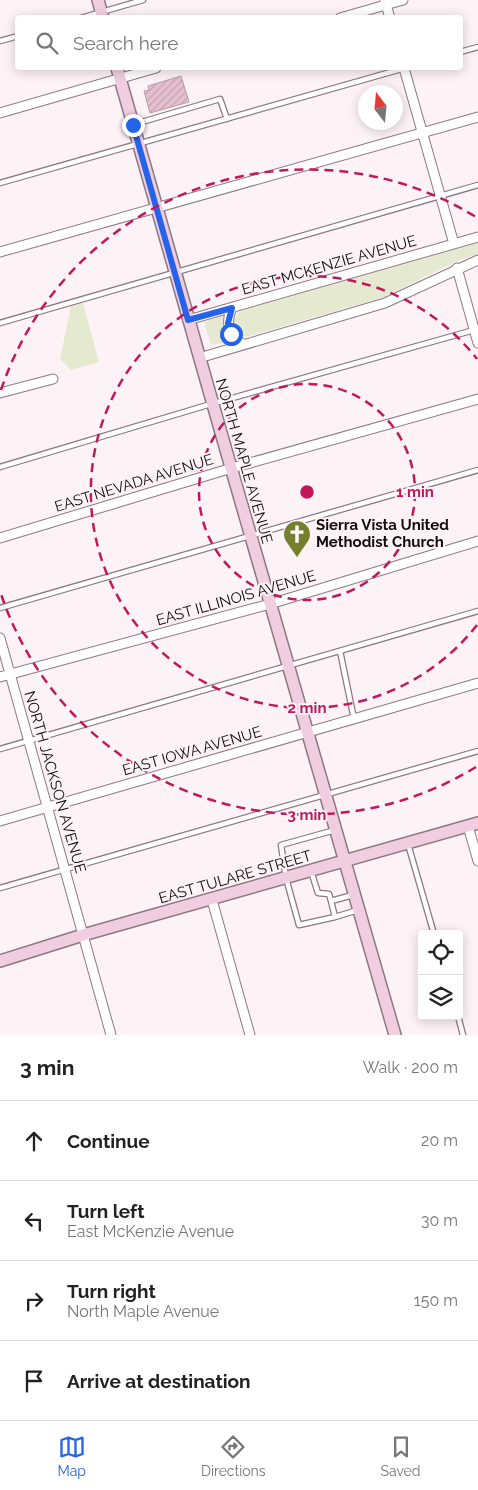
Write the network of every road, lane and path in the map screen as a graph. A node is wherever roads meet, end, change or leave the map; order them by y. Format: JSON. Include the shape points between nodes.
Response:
{"nodes":[{"id":1,"x":98,"y":0,"type":"edge"},
{"id":2,"x":143,"y":0,"type":"edge"},
{"id":3,"x":403,"y":0,"type":"edge"},
{"id":4,"x":385,"y":3,"type":"edge"},
{"id":5,"x":102,"y":15,"type":"edge"},
{"id":6,"x":349,"y":15,"type":"edge"},
{"id":7,"x":389,"y":15,"type":"edge"},
{"id":8,"x":15,"y":37,"type":"edge"},
{"id":9,"x":0,"y":41,"type":"edge"},
{"id":10,"x":478,"y":47,"type":"edge"},
{"id":11,"x":463,"y":51,"type":"edge"},
{"id":12,"x":138,"y":70,"type":"edge"},
{"id":13,"x":398,"y":70,"type":"edge"},
{"id":14,"x":406,"y":70,"type":"edge"},
{"id":15,"x":119,"y":72,"type":"edge"},
{"id":16,"x":0,"y":113,"type":"edge"},
{"id":17,"x":478,"y":117,"type":"edge"},
{"id":18,"x":227,"y":119,"type":"junction"},
{"id":19,"x":133,"y":125,"type":"junction"},
{"id":20,"x":423,"y":133,"type":"junction"},
{"id":21,"x":138,"y":142,"type":"junction"},
{"id":22,"x":0,"y":183,"type":"edge"},
{"id":23,"x":478,"y":185,"type":"edge"},
{"id":24,"x":440,"y":196,"type":"junction"},
{"id":25,"x":156,"y":208,"type":"junction"},
{"id":26,"x":478,"y":237,"type":"edge"},
{"id":27,"x":454,"y":244,"type":"junction"},
{"id":28,"x":0,"y":252,"type":"edge"},
{"id":29,"x":478,"y":260,"type":"edge"},
{"id":30,"x":457,"y":268,"type":"junction"},
{"id":31,"x":175,"y":273,"type":"junction"},
{"id":32,"x":232,"y":308,"type":"junction"},
{"id":33,"x":188,"y":320,"type":"junction"},
{"id":34,"x":0,"y":323,"type":"edge"},
{"id":35,"x":476,"y":329,"type":"edge"},
{"id":36,"x":478,"y":343,"type":"edge"},
{"id":37,"x":243,"y":344,"type":"junction"},
{"id":38,"x":198,"y":358,"type":"junction"},
{"id":39,"x":53,"y":379,"type":"dead end"},
{"id":40,"x":0,"y":394,"type":"edge"},
{"id":41,"x":478,"y":399,"type":"edge"},
{"id":42,"x":212,"y":404,"type":"junction"},
{"id":43,"x":0,"y":467,"type":"edge"},
{"id":44,"x":232,"y":468,"type":"junction"},
{"id":45,"x":478,"y":470,"type":"edge"},
{"id":46,"x":251,"y":536,"type":"junction"},
{"id":47,"x":0,"y":538,"type":"edge"},
{"id":48,"x":478,"y":541,"type":"edge"},
{"id":49,"x":270,"y":604,"type":"junction"},
{"id":50,"x":0,"y":608,"type":"edge"},
{"id":51,"x":478,"y":611,"type":"edge"},
{"id":52,"x":0,"y":638,"type":"edge"},
{"id":53,"x":340,"y":651,"type":"junction"},
{"id":54,"x":289,"y":666,"type":"junction"},
{"id":55,"x":10,"y":674,"type":"junction"},
{"id":56,"x":0,"y":677,"type":"edge"},
{"id":57,"x":478,"y":683,"type":"edge"},
{"id":58,"x":354,"y":719,"type":"junction"},
{"id":59,"x":309,"y":732,"type":"junction"},
{"id":60,"x":28,"y":740,"type":"junction"},
{"id":61,"x":0,"y":749,"type":"edge"},
{"id":62,"x":478,"y":751,"type":"edge"},
{"id":63,"x":326,"y":795,"type":"junction"},
{"id":64,"x":47,"y":808,"type":"junction"},
{"id":65,"x":0,"y":821,"type":"edge"},
{"id":66,"x":473,"y":824,"type":"edge"},
{"id":67,"x":336,"y":830,"type":"junction"},
{"id":68,"x":407,"y":843,"type":"junction"},
{"id":69,"x":478,"y":861,"type":"edge"},
{"id":70,"x":345,"y":862,"type":"junction"},
{"id":71,"x":64,"y":870,"type":"junction"},
{"id":72,"x":311,"y":871,"type":"junction"},
{"id":73,"x":286,"y":878,"type":"junction"},
{"id":74,"x":0,"y":888,"type":"edge"},
{"id":75,"x":354,"y":894,"type":"junction"},
{"id":76,"x":212,"y":900,"type":"junction"},
{"id":77,"x":331,"y":901,"type":"junction"},
{"id":78,"x":359,"y":910,"type":"junction"},
{"id":79,"x":335,"y":917,"type":"junction"},
{"id":80,"x":433,"y":930,"type":"edge"},
{"id":81,"x":83,"y":935,"type":"junction"},
{"id":82,"x":0,"y":961,"type":"edge"},
{"id":83,"x":459,"y":1020,"type":"edge"},
{"id":84,"x":111,"y":1035,"type":"edge"},
{"id":85,"x":250,"y":1035,"type":"edge"},
{"id":86,"x":394,"y":1035,"type":"edge"},
{"id":87,"x":463,"y":1035,"type":"edge"}],
"edges":[{"from":1,"to":5,"type":"main road"},
{"from":2,"to":5,"type":"lane"},
{"from":3,"to":4,"type":"street"},
{"from":4,"to":6,"type":"street"},
{"from":4,"to":7,"type":"street"},
{"from":8,"to":9,"type":"lane"},
{"from":10,"to":11,"type":"lane"},
{"from":12,"to":15,"type":"street"},
{"from":13,"to":18,"type":"lane"},
{"from":14,"to":20,"type":"street"},
{"from":15,"to":16,"type":"street"},
{"from":15,"to":19,"type":"main road","name":"NORTH MAPLE AVENUE"},
{"from":17,"to":20,"type":"street"},
{"from":18,"to":19,"type":"lane","via":[[220,99]]},
{"from":18,"to":21,"type":"lane"},
{"from":19,"to":21,"type":"main road","name":"NORTH MAPLE AVENUE"},
{"from":20,"to":24,"type":"street"},
{"from":20,"to":25,"type":"street"},
{"from":21,"to":22,"type":"lane"},
{"from":21,"to":25,"type":"main road","name":"NORTH MAPLE AVENUE"},
{"from":23,"to":24,"type":"lane"},
{"from":24,"to":27,"type":"street"},
{"from":24,"to":31,"type":"lane"},
{"from":25,"to":28,"type":"street"},
{"from":25,"to":31,"type":"main road","name":"NORTH MAPLE AVENUE"},
{"from":26,"to":27,"type":"street","name":"EAST MCKENZIE AVENUE"},
{"from":27,"to":32,"type":"street","name":"EAST MCKENZIE AVENUE"},
{"from":29,"to":30,"type":"street"},
{"from":30,"to":35,"type":"street"},
{"from":30,"to":37,"type":"street","via":[[384,303]]},
{"from":31,"to":33,"type":"main road","name":"NORTH MAPLE AVENUE"},
{"from":31,"to":34,"type":"lane"},
{"from":32,"to":33,"type":"street","name":"EAST MCKENZIE AVENUE"},
{"from":32,"to":37,"type":"street","via":[[228,323],[231,334]]},
{"from":33,"to":38,"type":"main road","name":"NORTH MAPLE AVENUE"},
{"from":35,"to":36,"type":"street"},
{"from":35,"to":42,"type":"lane"},
{"from":37,"to":38,"type":"street"},
{"from":38,"to":42,"type":"main road","name":"NORTH MAPLE AVENUE"},
{"from":39,"to":40,"type":"street"},
{"from":41,"to":44,"type":"street","name":"EAST NEVADA AVENUE"},
{"from":42,"to":43,"type":"lane"},
{"from":42,"to":44,"type":"main road","name":"NORTH MAPLE AVENUE"},
{"from":44,"to":46,"type":"main road","name":"NORTH MAPLE AVENUE"},
{"from":44,"to":47,"type":"street","name":"EAST NEVADA AVENUE"},
{"from":45,"to":46,"type":"lane"},
{"from":46,"to":49,"type":"main road","name":"NORTH MAPLE AVENUE"},
{"from":46,"to":50,"type":"lane"},
{"from":48,"to":49,"type":"street","name":"EAST ILLINOIS AVENUE"},
{"from":49,"to":54,"type":"main road","name":"NORTH MAPLE AVENUE"},
{"from":49,"to":55,"type":"street","name":"EAST ILLINOIS AVENUE"},
{"from":51,"to":53,"type":"lane"},
{"from":52,"to":55,"type":"street","name":"NORTH JACKSON AVENUE"},
{"from":53,"to":54,"type":"lane"},
{"from":53,"to":58,"type":"lane"},
{"from":54,"to":59,"type":"main road","name":"NORTH MAPLE AVENUE"},
{"from":54,"to":60,"type":"lane"},
{"from":55,"to":56,"type":"street","name":"EAST ILLINOIS AVENUE"},
{"from":55,"to":60,"type":"street","name":"NORTH JACKSON AVENUE"},
{"from":57,"to":58,"type":"street","name":"EAST IOWA AVENUE"},
{"from":58,"to":59,"type":"street","name":"EAST IOWA AVENUE"},
{"from":59,"to":63,"type":"main road","name":"NORTH MAPLE AVENUE"},
{"from":59,"to":64,"type":"street","name":"EAST IOWA AVENUE"},
{"from":60,"to":61,"type":"lane"},
{"from":60,"to":64,"type":"street","name":"NORTH JACKSON AVENUE"},
{"from":62,"to":63,"type":"lane"},
{"from":63,"to":67,"type":"main road","name":"NORTH MAPLE AVENUE"},
{"from":63,"to":71,"type":"lane"},
{"from":64,"to":65,"type":"street","name":"EAST IOWA AVENUE"},
{"from":64,"to":71,"type":"street","name":"NORTH JACKSON AVENUE"},
{"from":66,"to":68,"type":"main road","name":"EAST TULARE STREET"},
{"from":66,"to":69,"type":"street"},
{"from":67,"to":70,"type":"main road","name":"NORTH MAPLE AVENUE"},
{"from":67,"to":73,"type":"lane","via":[[281,845]]},
{"from":68,"to":70,"type":"main road","name":"EAST TULARE STREET"},
{"from":68,"to":80,"type":"lane"},
{"from":70,"to":72,"type":"main road","name":"EAST TULARE STREET"},
{"from":70,"to":75,"type":"main road","name":"NORTH MAPLE AVENUE"},
{"from":71,"to":74,"type":"lane"},
{"from":71,"to":81,"type":"street","name":"NORTH JACKSON AVENUE"},
{"from":72,"to":73,"type":"main road","name":"EAST TULARE STREET"},
{"from":72,"to":77,"type":"lane","via":[[318,894],[329,894]]},
{"from":73,"to":76,"type":"main road","name":"EAST TULARE STREET"},
{"from":73,"to":79,"type":"lane","via":[[299,924]]},
{"from":75,"to":77,"type":"lane"},
{"from":75,"to":78,"type":"main road","name":"NORTH MAPLE AVENUE"},
{"from":76,"to":81,"type":"main road","name":"EAST TULARE STREET"},
{"from":76,"to":85,"type":"street"},
{"from":77,"to":79,"type":"lane"},
{"from":78,"to":79,"type":"lane"},
{"from":78,"to":86,"type":"main road","name":"NORTH MAPLE AVENUE"},
{"from":81,"to":82,"type":"main road","name":"EAST TULARE STREET"},
{"from":81,"to":84,"type":"street","name":"NORTH JACKSON AVENUE"},
{"from":83,"to":87,"type":"lane"}]}
